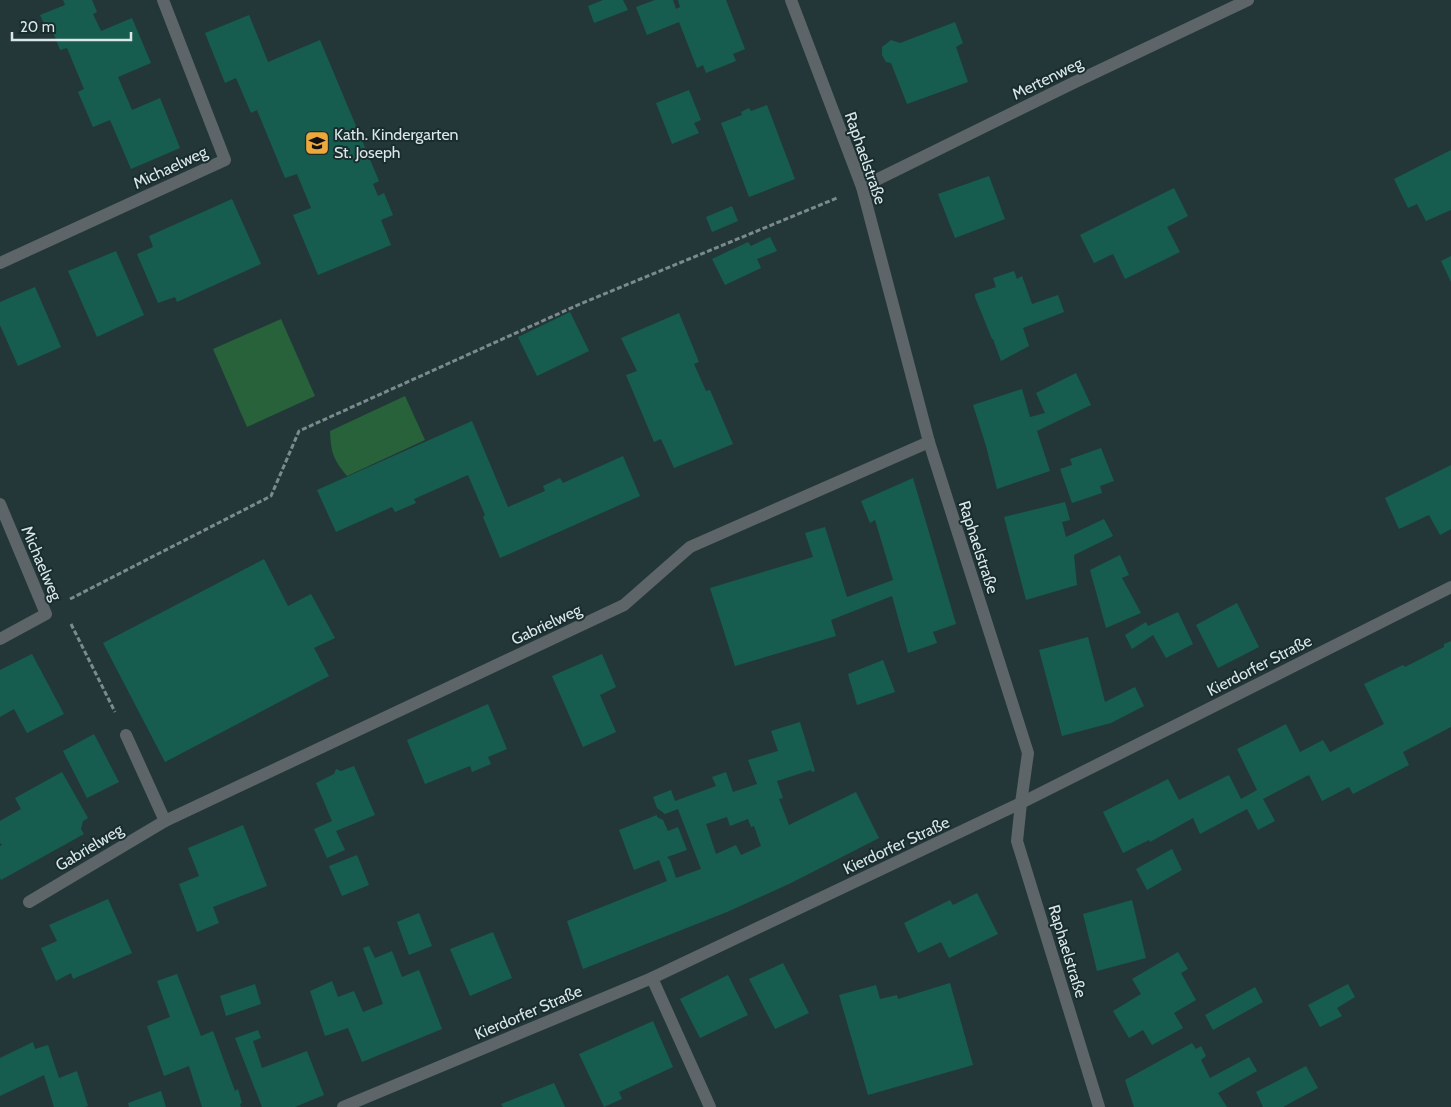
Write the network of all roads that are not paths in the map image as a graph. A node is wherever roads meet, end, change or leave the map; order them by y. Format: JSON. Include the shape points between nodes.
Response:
{"nodes":[{"id":1,"x":163,"y":0,"type":"edge"},
{"id":2,"x":792,"y":0,"type":"edge"},
{"id":3,"x":1248,"y":0,"type":"edge"},
{"id":4,"x":862,"y":187,"type":"junction"},
{"id":5,"x":0,"y":263,"type":"edge"},
{"id":6,"x":929,"y":442,"type":"junction"},
{"id":7,"x":0,"y":504,"type":"edge"},
{"id":8,"x":1451,"y":587,"type":"edge"},
{"id":9,"x":0,"y":639,"type":"edge"},
{"id":10,"x":126,"y":735,"type":"road end"},
{"id":11,"x":1021,"y":803,"type":"junction"},
{"id":12,"x":165,"y":821,"type":"junction"},
{"id":13,"x":29,"y":902,"type":"dead end"},
{"id":14,"x":652,"y":978,"type":"junction"},
{"id":15,"x":343,"y":1107,"type":"edge"},
{"id":16,"x":710,"y":1107,"type":"edge"},
{"id":17,"x":1099,"y":1107,"type":"edge"}],
"edges":[{"from":1,"to":5,"type":"street","name":"Michaelweg","via":[[224,160]]},
{"from":2,"to":4,"type":"street","name":"Raphaelstraße"},
{"from":3,"to":4,"type":"street","name":"Mertenweg"},
{"from":4,"to":6,"type":"street","name":"Raphaelstraße"},
{"from":6,"to":11,"type":"street","name":"Raphaelstraße","via":[[1028,753]]},
{"from":6,"to":12,"type":"street","name":"Gabrielweg","via":[[690,547],[624,605]]},
{"from":7,"to":9,"type":"street","name":"Michaelweg","via":[[46,614]]},
{"from":8,"to":11,"type":"street","name":"Kierdorfer Straße"},
{"from":10,"to":12,"type":"street"},
{"from":11,"to":14,"type":"street","name":"Kierdorfer Straße"},
{"from":11,"to":17,"type":"street","name":"Raphaelstraße","via":[[1017,841]]},
{"from":12,"to":13,"type":"street","name":"Gabrielweg"},
{"from":14,"to":15,"type":"street","name":"Kierdorfer Straße"},
{"from":14,"to":16,"type":"street"}]}
